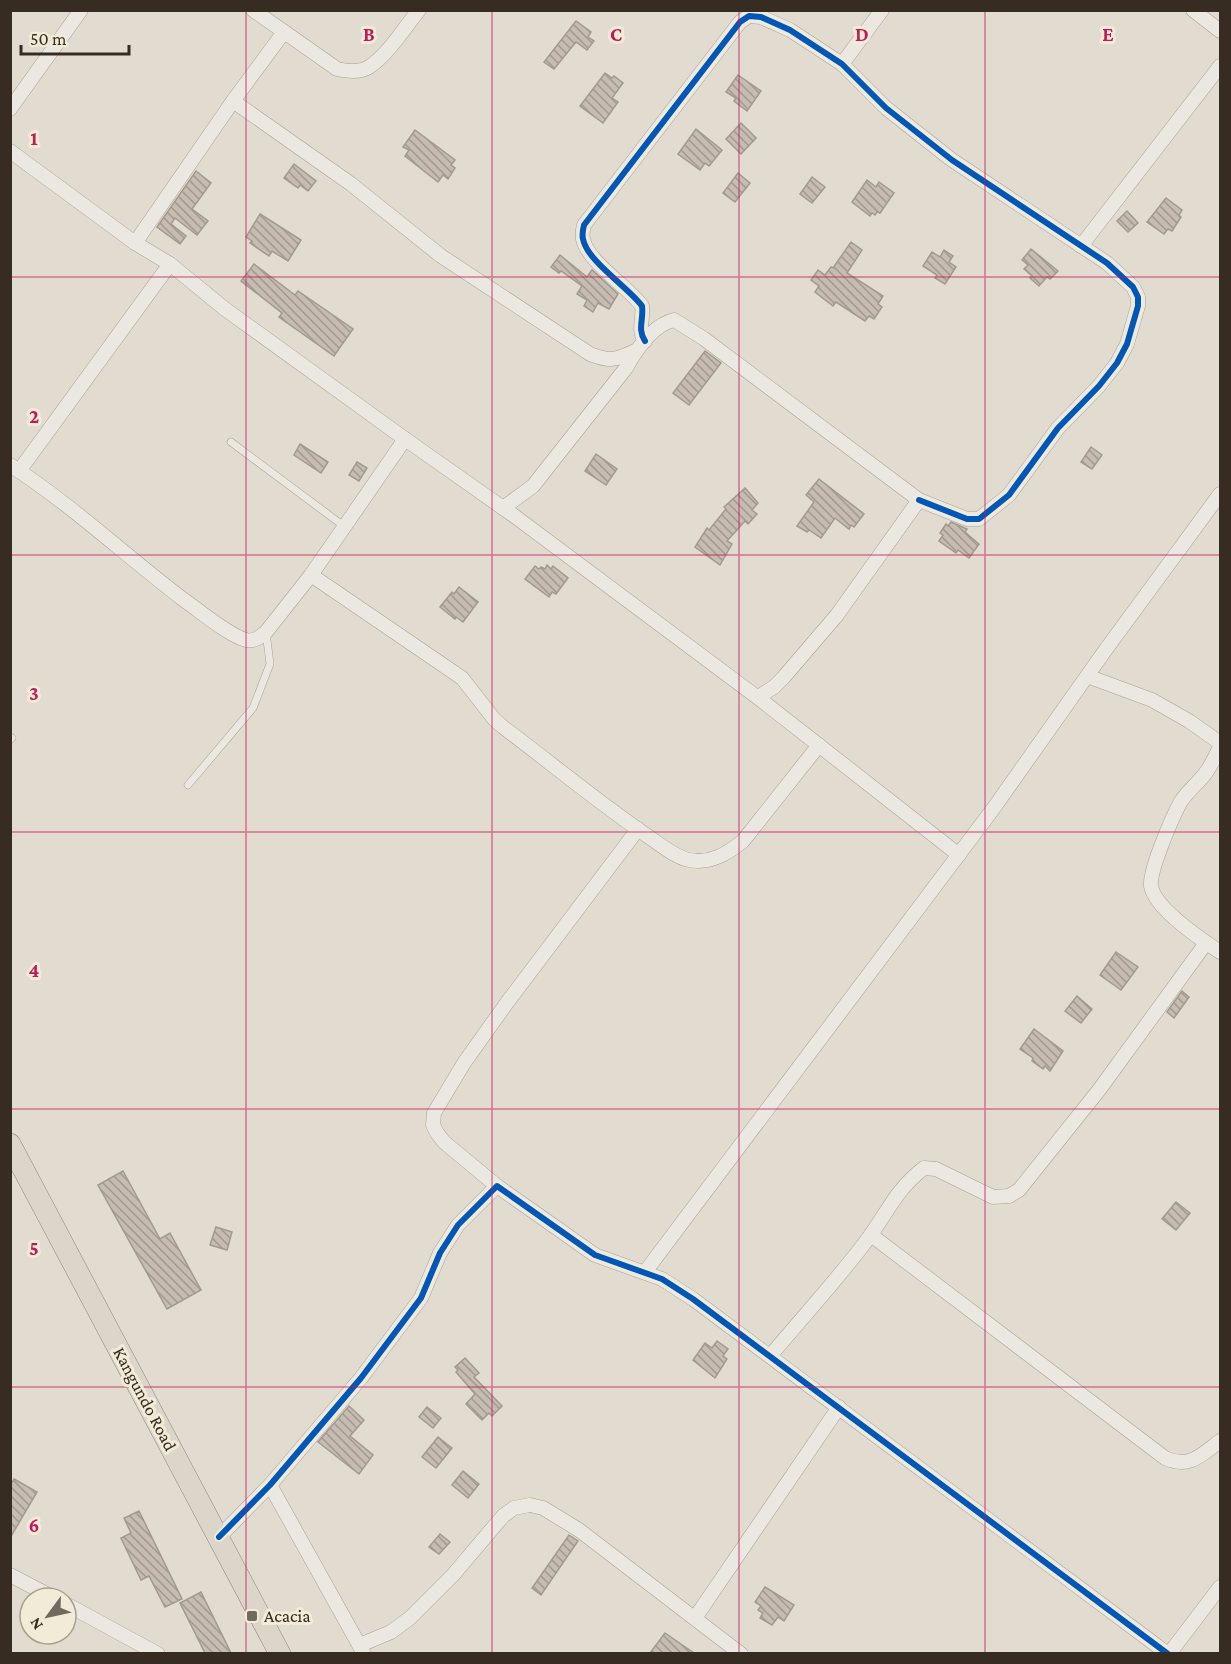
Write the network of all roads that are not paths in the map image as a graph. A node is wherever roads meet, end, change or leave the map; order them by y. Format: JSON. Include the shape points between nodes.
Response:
{"nodes":[{"id":1,"x":81,"y":10,"type":"edge"},
{"id":2,"x":253,"y":10,"type":"edge"},
{"id":3,"x":419,"y":10,"type":"edge"},
{"id":4,"x":882,"y":10,"type":"edge"},
{"id":5,"x":1193,"y":10,"type":"edge"},
{"id":6,"x":1221,"y":31,"type":"edge"},
{"id":7,"x":284,"y":32,"type":"junction"},
{"id":8,"x":842,"y":64,"type":"junction"},
{"id":9,"x":1221,"y":66,"type":"edge"},
{"id":10,"x":233,"y":101,"type":"junction"},
{"id":11,"x":10,"y":109,"type":"edge"},
{"id":12,"x":10,"y":151,"type":"edge"},
{"id":13,"x":135,"y":243,"type":"junction"},
{"id":14,"x":1081,"y":246,"type":"junction"},
{"id":15,"x":170,"y":264,"type":"junction"},
{"id":16,"x":640,"y":346,"type":"junction"},
{"id":17,"x":405,"y":440,"type":"junction"},
{"id":18,"x":231,"y":442,"type":"dead end"},
{"id":19,"x":15,"y":468,"type":"edge"},
{"id":20,"x":1221,"y":494,"type":"edge"},
{"id":21,"x":919,"y":500,"type":"junction"},
{"id":22,"x":503,"y":508,"type":"junction"},
{"id":23,"x":345,"y":527,"type":"junction"},
{"id":24,"x":311,"y":576,"type":"junction"},
{"id":25,"x":266,"y":632,"type":"junction"},
{"id":26,"x":1087,"y":676,"type":"junction"},
{"id":27,"x":758,"y":697,"type":"junction"},
{"id":28,"x":819,"y":745,"type":"junction"},
{"id":29,"x":1221,"y":745,"type":"edge"},
{"id":30,"x":188,"y":785,"type":"dead end"},
{"id":31,"x":638,"y":829,"type":"junction"},
{"id":32,"x":959,"y":855,"type":"junction"},
{"id":33,"x":1206,"y":943,"type":"junction"},
{"id":34,"x":1221,"y":952,"type":"edge"},
{"id":35,"x":10,"y":1144,"type":"edge"},
{"id":36,"x":497,"y":1186,"type":"junction"},
{"id":37,"x":871,"y":1235,"type":"junction"},
{"id":38,"x":645,"y":1272,"type":"junction"},
{"id":39,"x":771,"y":1355,"type":"junction"},
{"id":40,"x":839,"y":1407,"type":"junction"},
{"id":41,"x":1221,"y":1441,"type":"edge"},
{"id":42,"x":270,"y":1485,"type":"junction"},
{"id":43,"x":219,"y":1537,"type":"junction"},
{"id":44,"x":10,"y":1575,"type":"edge"},
{"id":45,"x":31,"y":1586,"type":"edge"},
{"id":46,"x":1221,"y":1587,"type":"edge"},
{"id":47,"x":78,"y":1610,"type":"edge"},
{"id":48,"x":695,"y":1618,"type":"junction"},
{"id":49,"x":362,"y":1649,"type":"edge"},
{"id":50,"x":158,"y":1653,"type":"edge"},
{"id":51,"x":280,"y":1653,"type":"edge"},
{"id":52,"x":741,"y":1653,"type":"edge"},
{"id":53,"x":1168,"y":1653,"type":"edge"}],
"edges":[{"from":1,"to":11,"type":"street"},
{"from":2,"to":7,"type":"street"},
{"from":3,"to":7,"type":"street","via":[[381,56],[368,68],[353,72],[337,69]]},
{"from":4,"to":8,"type":"street"},
{"from":5,"to":6,"type":"street"},
{"from":7,"to":10,"type":"street"},
{"from":8,"to":14,"type":"street","via":[[886,108],[952,160]]},
{"from":8,"to":16,"type":"street","via":[[790,30],[749,16],[740,22],[596,207],[584,225],[585,247],[642,306]]},
{"from":9,"to":14,"type":"street"},
{"from":10,"to":13,"type":"street"},
{"from":10,"to":16,"type":"street","via":[[351,184],[441,256],[590,354],[607,360]]},
{"from":12,"to":13,"type":"street"},
{"from":13,"to":15,"type":"street"},
{"from":14,"to":21,"type":"street","via":[[1133,286],[1138,297],[1127,344],[1117,363],[1058,428],[1009,495],[991,511],[979,519],[967,519]]},
{"from":15,"to":17,"type":"street","via":[[225,309]]},
{"from":15,"to":19,"type":"street"},
{"from":16,"to":21,"type":"street","via":[[659,326],[674,320],[704,338]]},
{"from":16,"to":22,"type":"street","via":[[533,486]]},
{"from":17,"to":22,"type":"street"},
{"from":17,"to":23,"type":"street"},
{"from":18,"to":23,"type":"lane"},
{"from":19,"to":25,"type":"street","via":[[161,583],[238,637],[249,641]]},
{"from":20,"to":26,"type":"street"},
{"from":21,"to":27,"type":"street","via":[[837,615],[783,678]]},
{"from":22,"to":27,"type":"street"},
{"from":23,"to":24,"type":"street"},
{"from":24,"to":25,"type":"street"},
{"from":24,"to":31,"type":"street","via":[[462,678],[503,727]]},
{"from":25,"to":30,"type":"lane","via":[[270,664],[253,708]]},
{"from":26,"to":29,"type":"street","via":[[1152,700]]},
{"from":26,"to":32,"type":"street"},
{"from":27,"to":28,"type":"street"},
{"from":28,"to":31,"type":"street","via":[[743,841],[720,857],[687,859]]},
{"from":28,"to":32,"type":"street"},
{"from":29,"to":33,"type":"street","via":[[1208,771],[1180,803],[1152,870],[1151,887],[1158,900]]},
{"from":31,"to":36,"type":"street","via":[[506,1004],[434,1113],[433,1125],[444,1142]]},
{"from":32,"to":38,"type":"street"},
{"from":33,"to":34,"type":"street"},
{"from":33,"to":37,"type":"street","via":[[1100,1090],[1019,1190],[1009,1196],[993,1197],[936,1169],[924,1168],[894,1197]]},
{"from":35,"to":43,"type":"highway","name":"Kangundo Road"},
{"from":36,"to":38,"type":"street","via":[[595,1255]]},
{"from":36,"to":42,"type":"street","via":[[458,1225],[411,1313]]},
{"from":37,"to":39,"type":"street"},
{"from":37,"to":41,"type":"street","via":[[1165,1458],[1187,1463]]},
{"from":38,"to":39,"type":"street","via":[[693,1299]]},
{"from":39,"to":40,"type":"street"},
{"from":40,"to":48,"type":"street"},
{"from":40,"to":53,"type":"street"},
{"from":42,"to":43,"type":"street"},
{"from":42,"to":49,"type":"street"},
{"from":43,"to":51,"type":"highway","name":"Kangundo Road"},
{"from":44,"to":45,"type":"street"},
{"from":46,"to":53,"type":"street"},
{"from":47,"to":50,"type":"street"},
{"from":48,"to":49,"type":"street","via":[[579,1530],[543,1508],[530,1505],[514,1508],[503,1516],[410,1618]]},
{"from":48,"to":52,"type":"street"}]}
